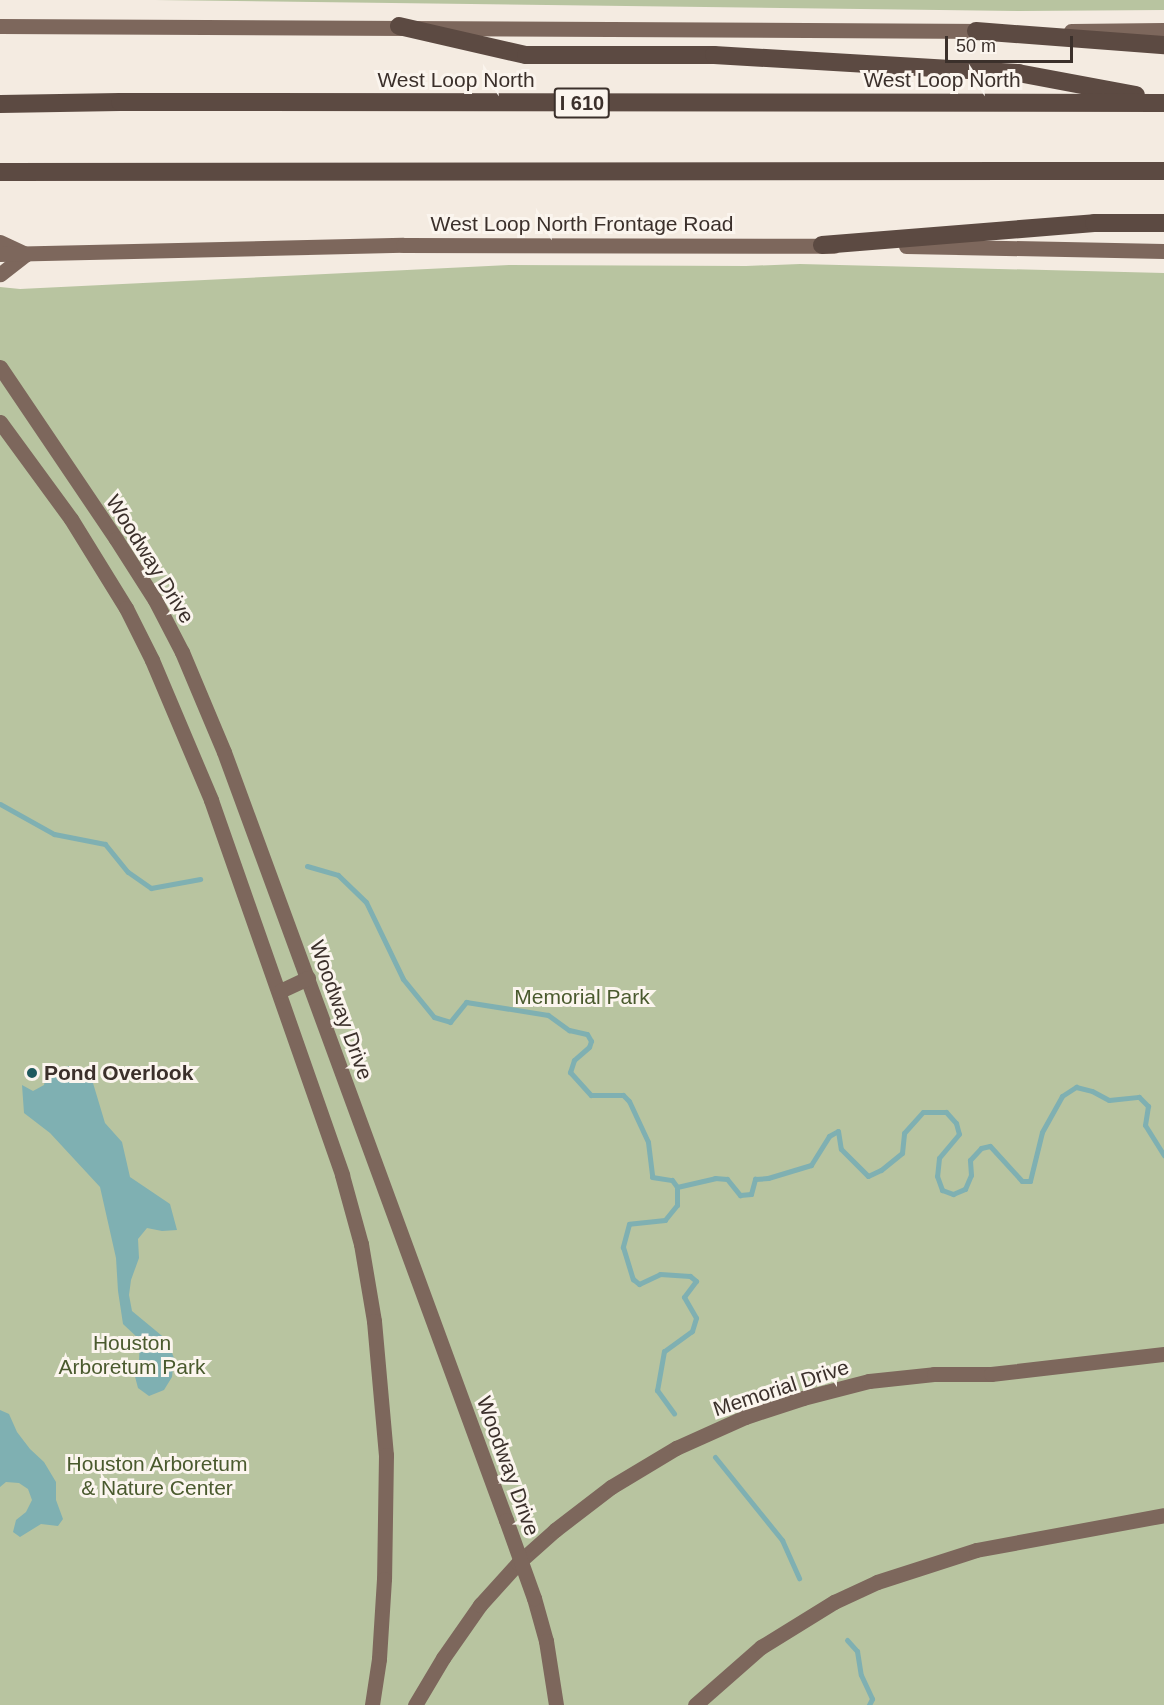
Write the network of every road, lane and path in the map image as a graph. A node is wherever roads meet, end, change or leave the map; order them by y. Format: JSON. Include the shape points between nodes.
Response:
{"nodes":[{"id":1,"x":0,"y":26,"type":"edge"},
{"id":2,"x":399,"y":26,"type":"junction"},
{"id":3,"x":1164,"y":30,"type":"edge"},
{"id":4,"x":976,"y":31,"type":"junction"},
{"id":5,"x":1164,"y":45,"type":"edge"},
{"id":6,"x":1164,"y":101,"type":"edge"},
{"id":7,"x":0,"y":104,"type":"edge"},
{"id":8,"x":1164,"y":171,"type":"edge"},
{"id":9,"x":0,"y":172,"type":"edge"},
{"id":10,"x":1164,"y":223,"type":"edge"},
{"id":11,"x":0,"y":242,"type":"edge"},
{"id":12,"x":822,"y":246,"type":"junction"},
{"id":13,"x":1164,"y":251,"type":"edge"},
{"id":14,"x":0,"y":254,"type":"edge"},
{"id":15,"x":26,"y":254,"type":"junction"},
{"id":16,"x":0,"y":274,"type":"edge"},
{"id":17,"x":0,"y":368,"type":"edge"},
{"id":18,"x":0,"y":422,"type":"edge"},
{"id":19,"x":308,"y":978,"type":"junction"},
{"id":20,"x":280,"y":991,"type":"junction"},
{"id":21,"x":1164,"y":1354,"type":"edge"},
{"id":22,"x":1164,"y":1515,"type":"edge"},
{"id":23,"x":372,"y":1705,"type":"edge"},
{"id":24,"x":414,"y":1705,"type":"edge"},
{"id":25,"x":556,"y":1705,"type":"edge"},
{"id":26,"x":695,"y":1705,"type":"edge"}],
"edges":[{"from":1,"to":2,"type":"main road"},
{"from":2,"to":4,"type":"main road"},
{"from":2,"to":6,"type":"highway","via":[[526,55],[714,55],[1018,73]]},
{"from":3,"to":4,"type":"main road"},
{"from":4,"to":5,"type":"highway"},
{"from":6,"to":7,"type":"highway","name":"West Loop North","number":"I 610"},
{"from":8,"to":9,"type":"highway"},
{"from":10,"to":12,"type":"highway","via":[[1094,224]]},
{"from":11,"to":15,"type":"main road"},
{"from":12,"to":13,"type":"main road","name":"West Loop North Frontage Road"},
{"from":12,"to":15,"type":"main road","name":"West Loop North Frontage Road","via":[[403,245]]},
{"from":14,"to":15,"type":"main road","name":"West Loop North Frontage Road"},
{"from":15,"to":16,"type":"main road"},
{"from":17,"to":19,"type":"main road","name":"Woodway Drive","via":[[116,539],[182,652],[224,752]]},
{"from":18,"to":20,"type":"main road","via":[[71,519],[153,660],[211,800]]},
{"from":19,"to":20,"type":"main road"},
{"from":19,"to":25,"type":"main road","name":"Woodway Drive","bridge":true,"via":[[534,1598],[546,1641]]},
{"from":20,"to":23,"type":"main road","via":[[342,1175],[361,1244],[374,1321],[386,1455],[387,1518],[379,1659]]},
{"from":21,"to":24,"type":"main road","name":"Memorial Drive","via":[[991,1374],[934,1374],[869,1381],[745,1417],[676,1448],[611,1487],[518,1563],[480,1605]]},
{"from":22,"to":26,"type":"main road","via":[[976,1550],[878,1582],[834,1602],[761,1647]]}]}
